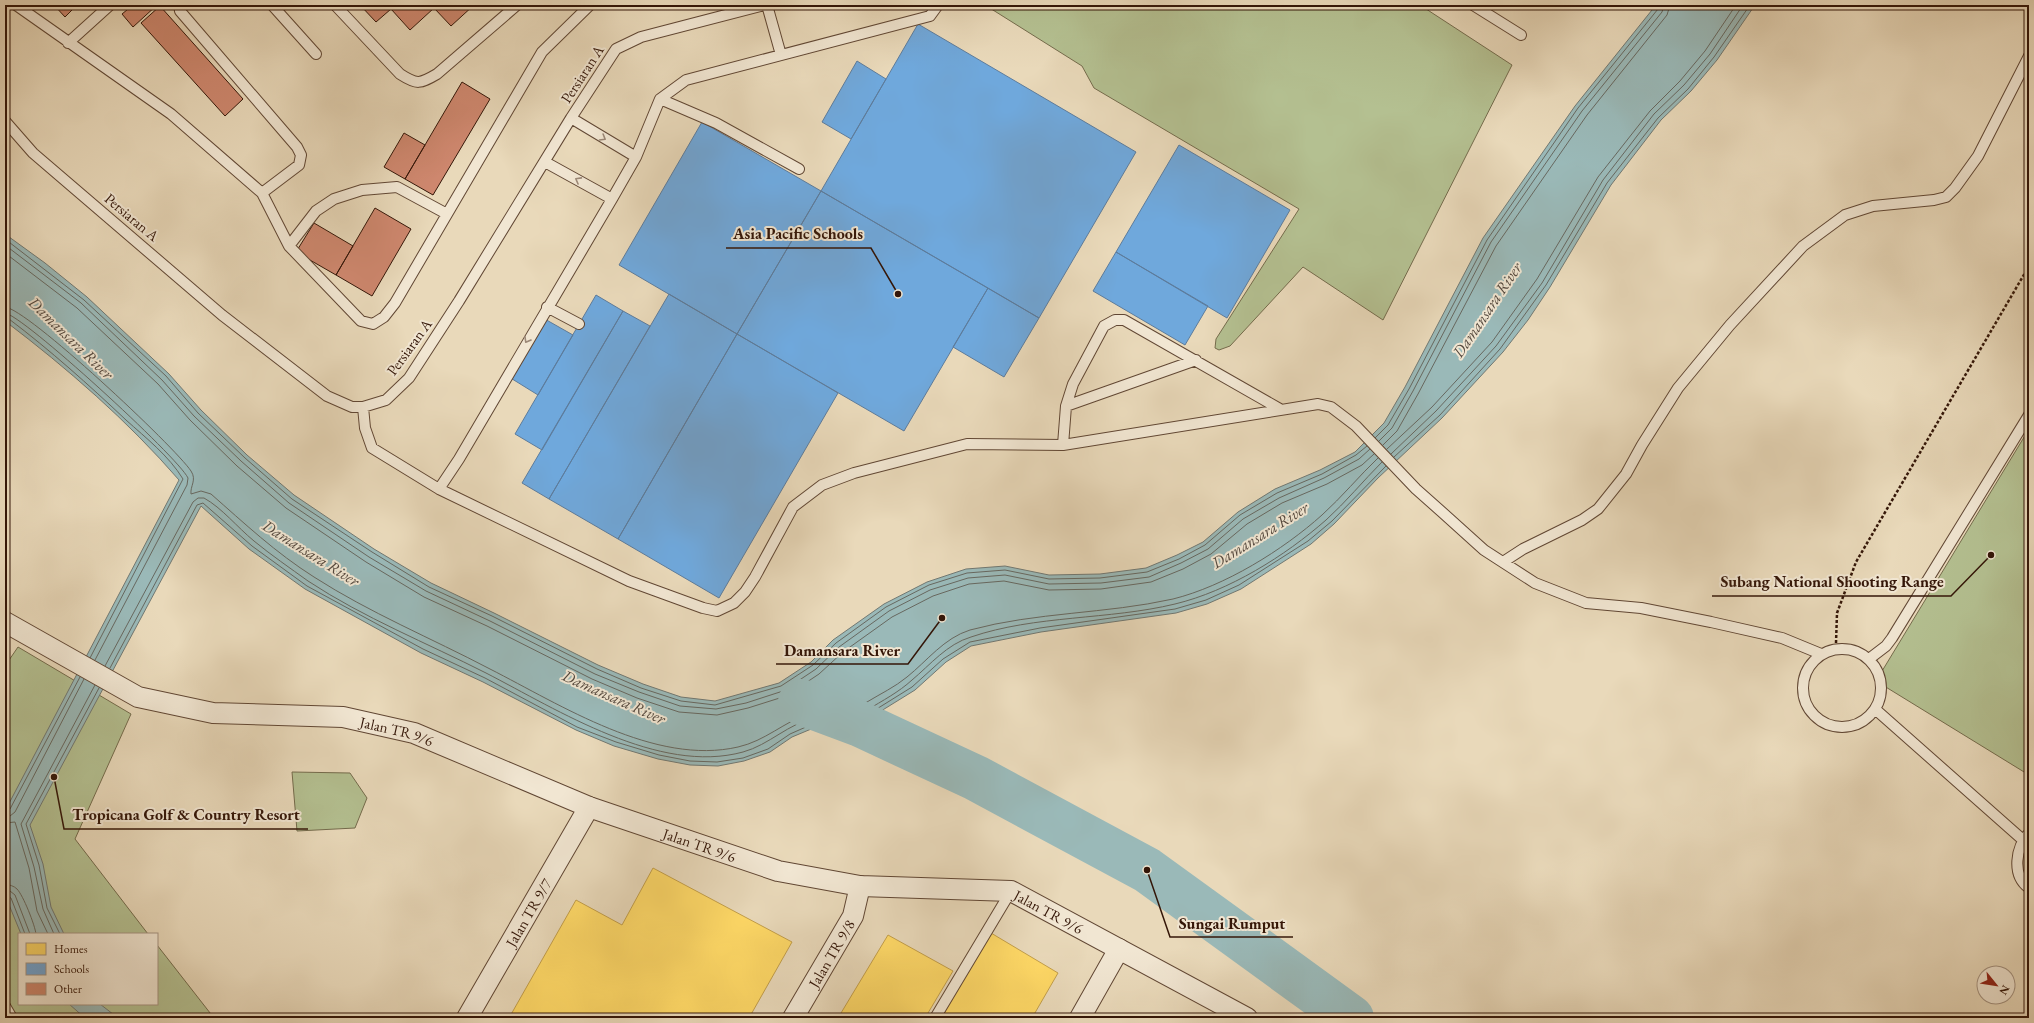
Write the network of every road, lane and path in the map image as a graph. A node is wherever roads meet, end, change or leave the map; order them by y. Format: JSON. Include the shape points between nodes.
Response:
{"nodes":[{"id":1,"x":110,"y":5,"type":"edge"},
{"id":2,"x":179,"y":5,"type":"edge"},
{"id":3,"x":272,"y":5,"type":"edge"},
{"id":4,"x":335,"y":5,"type":"edge"},
{"id":5,"x":517,"y":5,"type":"edge"},
{"id":6,"x":590,"y":5,"type":"edge"},
{"id":7,"x":766,"y":5,"type":"edge"},
{"id":8,"x":938,"y":5,"type":"edge"},
{"id":9,"x":1473,"y":5,"type":"edge"},
{"id":10,"x":18,"y":6,"type":"edge"},
{"id":11,"x":1521,"y":35,"type":"dead end"},
{"id":12,"x":68,"y":43,"type":"junction"},
{"id":13,"x":316,"y":54,"type":"dead end"},
{"id":14,"x":781,"y":55,"type":"junction"},
{"id":15,"x":2029,"y":56,"type":"edge"},
{"id":16,"x":660,"y":99,"type":"junction"},
{"id":17,"x":571,"y":118,"type":"junction"},
{"id":18,"x":5,"y":122,"type":"edge"},
{"id":19,"x":636,"y":157,"type":"junction"},
{"id":20,"x":545,"y":162,"type":"junction"},
{"id":21,"x":799,"y":169,"type":"dead end"},
{"id":22,"x":262,"y":192,"type":"junction"},
{"id":23,"x":612,"y":198,"type":"junction"},
{"id":24,"x":447,"y":214,"type":"junction"},
{"id":25,"x":288,"y":246,"type":"junction"},
{"id":26,"x":2029,"y":266,"type":"edge"},
{"id":27,"x":547,"y":307,"type":"junction"},
{"id":28,"x":579,"y":324,"type":"dead end"},
{"id":29,"x":1196,"y":360,"type":"junction"},
{"id":30,"x":1066,"y":406,"type":"junction"},
{"id":31,"x":363,"y":407,"type":"junction"},
{"id":32,"x":1280,"y":409,"type":"junction"},
{"id":33,"x":2029,"y":415,"type":"edge"},
{"id":34,"x":1063,"y":445,"type":"junction"},
{"id":35,"x":439,"y":489,"type":"junction"},
{"id":36,"x":1503,"y":562,"type":"junction"},
{"id":37,"x":5,"y":622,"type":"edge"},
{"id":38,"x":1836,"y":650,"type":"junction"},
{"id":39,"x":1821,"y":654,"type":"junction"},
{"id":40,"x":1869,"y":660,"type":"junction"},
{"id":41,"x":1875,"y":710,"type":"junction"},
{"id":42,"x":589,"y":807,"type":"junction"},
{"id":43,"x":2026,"y":836,"type":"edge"},
{"id":44,"x":860,"y":886,"type":"junction"},
{"id":45,"x":2029,"y":888,"type":"edge"},
{"id":46,"x":1011,"y":891,"type":"junction"},
{"id":47,"x":1120,"y":949,"type":"junction"},
{"id":48,"x":5,"y":1006,"type":"edge"},
{"id":49,"x":1225,"y":1013,"type":"edge"},
{"id":50,"x":12,"y":1018,"type":"edge"},
{"id":51,"x":467,"y":1018,"type":"edge"},
{"id":52,"x":793,"y":1018,"type":"edge"},
{"id":53,"x":935,"y":1018,"type":"edge"},
{"id":54,"x":1080,"y":1018,"type":"edge"},
{"id":55,"x":1247,"y":1018,"type":"edge"}],
"edges":[{"from":1,"to":12,"type":"lane"},
{"from":2,"to":22,"type":"lane","via":[[180,11],[301,154],[299,165]]},
{"from":3,"to":13,"type":"lane"},
{"from":4,"to":5,"type":"lane","via":[[400,74],[413,83],[425,82],[437,74]]},
{"from":6,"to":24,"type":"lane","via":[[542,52]]},
{"from":7,"to":14,"type":"lane"},
{"from":7,"to":17,"type":"lane","name":"Persiaran A","via":[[641,36],[616,49]]},
{"from":8,"to":14,"type":"lane","via":[[930,16]]},
{"from":9,"to":11,"type":"lane"},
{"from":10,"to":12,"type":"lane"},
{"from":12,"to":22,"type":"lane","via":[[170,114]]},
{"from":14,"to":16,"type":"lane","via":[[686,80]]},
{"from":15,"to":36,"type":"lane","via":[[1978,156],[1946,197],[1874,206],[1846,214],[1803,246],[1730,325],[1678,388],[1626,474],[1598,509]]},
{"from":16,"to":19,"type":"lane"},
{"from":16,"to":21,"type":"lane","via":[[716,123]]},
{"from":17,"to":19,"type":"lane","one_way":true},
{"from":17,"to":20,"type":"lane","name":"Persiaran A"},
{"from":18,"to":31,"type":"lane","name":"Persiaran A","via":[[33,153],[222,315],[327,396],[352,407]]},
{"from":19,"to":23,"type":"lane"},
{"from":23,"to":20,"type":"lane","one_way":true},
{"from":20,"to":31,"type":"lane","name":"Persiaran A","via":[[409,378],[386,400]]},
{"from":22,"to":25,"type":"lane"},
{"from":23,"to":27,"type":"lane"},
{"from":24,"to":25,"type":"lane","via":[[397,187],[362,190],[334,199],[316,211]]},
{"from":24,"to":25,"type":"lane","via":[[395,302],[384,317],[373,324],[361,321]]},
{"from":26,"to":38,"type":"path","via":[[1856,562],[1837,612]]},
{"from":27,"to":28,"type":"lane"},
{"from":27,"to":35,"type":"lane","one_way":true},
{"from":29,"to":30,"type":"lane"},
{"from":29,"to":30,"type":"lane","via":[[1124,320],[1115,320],[1104,326],[1073,384]]},
{"from":29,"to":32,"type":"lane"},
{"from":30,"to":34,"type":"lane"},
{"from":31,"to":35,"type":"lane","via":[[365,428],[372,448]]},
{"from":32,"to":34,"type":"lane"},
{"from":32,"to":36,"type":"lane","via":[[1318,404],[1331,407],[1356,426],[1416,489],[1484,550]]},
{"from":33,"to":40,"type":"lane","via":[[1892,638]]},
{"from":34,"to":35,"type":"lane","via":[[967,444],[854,473],[822,485],[793,507],[745,592],[734,603],[717,611],[629,581]]},
{"from":36,"to":39,"type":"lane","via":[[1535,583],[1586,603],[1641,608],[1711,622],[1782,638]]},
{"from":37,"to":42,"type":"street","name":"Jalan TR 9/6","via":[[138,697],[213,713],[343,717],[414,733]]},
{"from":38,"to":39,"type":"lane"},
{"from":38,"to":40,"type":"lane","via":[[1857,652]]},
{"from":39,"to":41,"type":"lane","via":[[1809,667],[1804,679],[1803,693],[1807,706],[1815,717],[1827,724],[1840,727],[1853,725]]},
{"from":40,"to":41,"type":"lane","via":[[1877,670],[1881,683],[1880,697]]},
{"from":41,"to":43,"type":"lane"},
{"from":42,"to":44,"type":"street","name":"Jalan TR 9/6","via":[[778,871]]},
{"from":42,"to":51,"type":"street","name":"Jalan TR 9/7"},
{"from":43,"to":45,"type":"lane","via":[[2017,855],[2018,872]]},
{"from":44,"to":46,"type":"street","name":"Jalan TR 9/6"},
{"from":44,"to":52,"type":"street","name":"Jalan TR 9/8","via":[[853,916]]},
{"from":46,"to":47,"type":"street","name":"Jalan TR 9/6"},
{"from":46,"to":53,"type":"lane"},
{"from":47,"to":49,"type":"street","name":"Jalan TR 9/6"},
{"from":47,"to":54,"type":"street"},
{"from":48,"to":50,"type":"lane"},
{"from":49,"to":55,"type":"street","name":"Jalan TR 9/6"}]}
